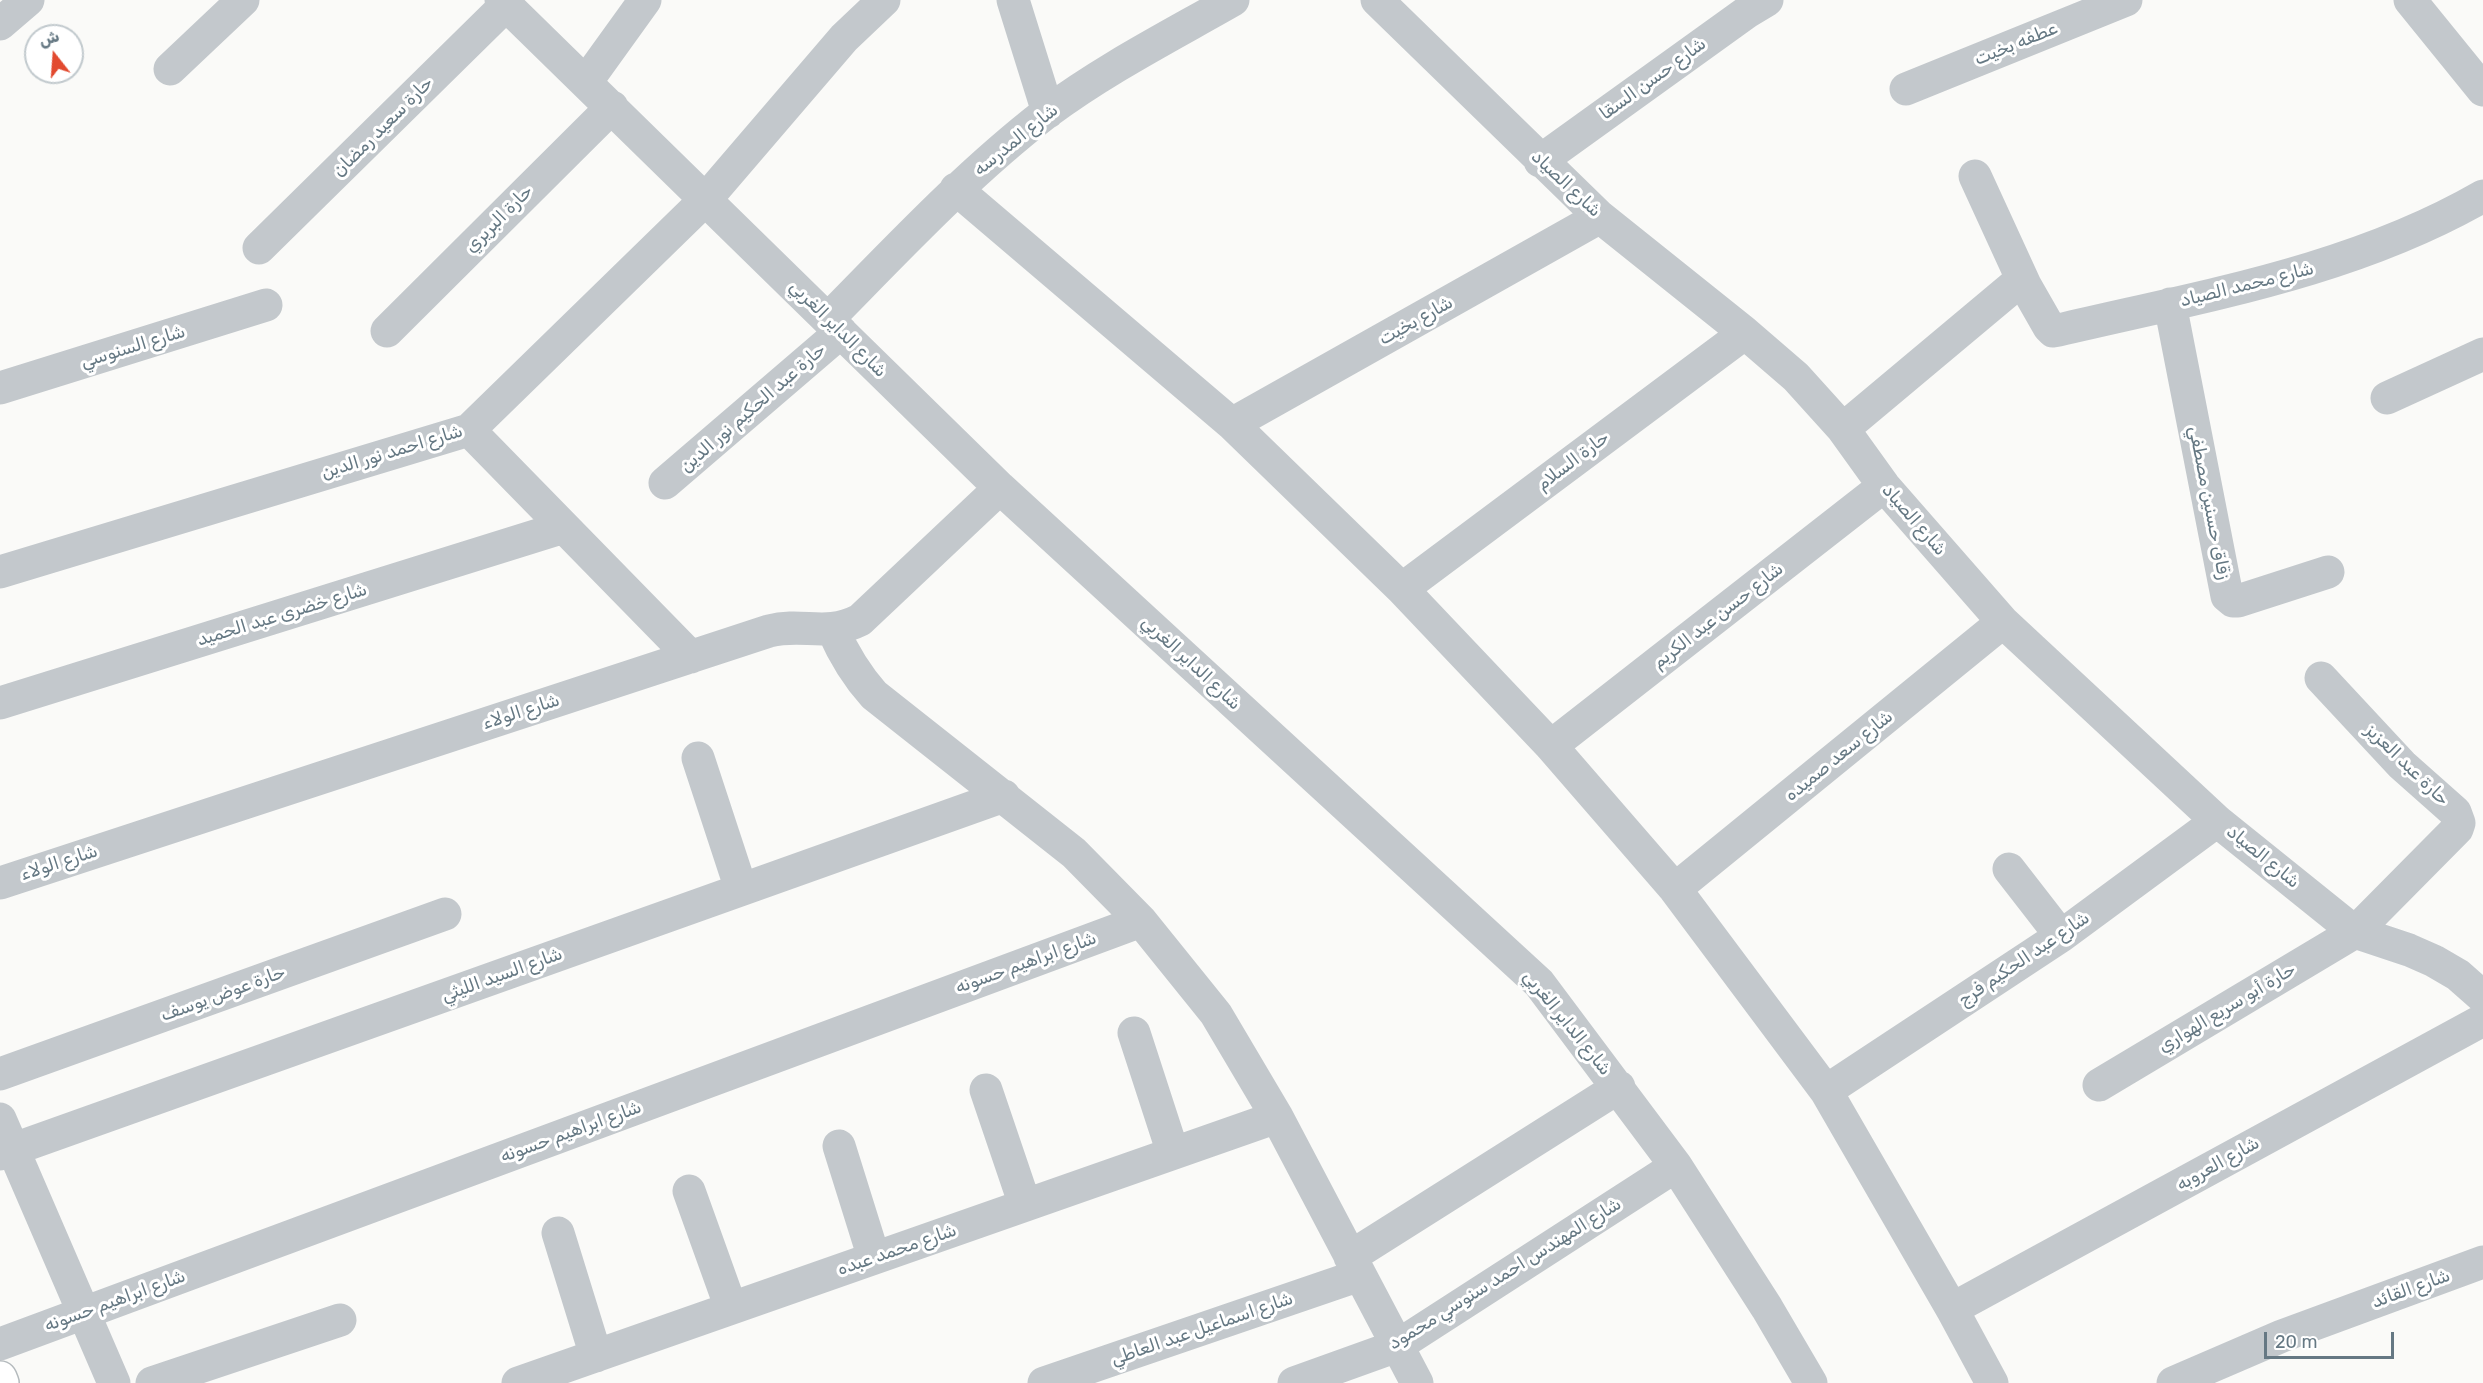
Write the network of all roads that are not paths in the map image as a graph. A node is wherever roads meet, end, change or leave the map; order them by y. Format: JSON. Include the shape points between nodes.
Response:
{"nodes":[{"id":1,"x":28,"y":0,"type":"edge"},
{"id":2,"x":243,"y":0,"type":"edge"},
{"id":3,"x":645,"y":0,"type":"edge"},
{"id":4,"x":884,"y":0,"type":"edge"},
{"id":5,"x":1013,"y":0,"type":"edge"},
{"id":6,"x":1377,"y":0,"type":"edge"},
{"id":7,"x":1767,"y":0,"type":"edge"},
{"id":8,"x":2126,"y":0,"type":"edge"},
{"id":9,"x":2410,"y":0,"type":"edge"},
{"id":10,"x":1230,"y":1,"type":"edge"},
{"id":11,"x":503,"y":3,"type":"edge"},
{"id":12,"x":0,"y":24,"type":"edge"},
{"id":13,"x":170,"y":69,"type":"dead end"},
{"id":14,"x":586,"y":82,"type":"junction"},
{"id":15,"x":1906,"y":89,"type":"dead end"},
{"id":16,"x":2483,"y":90,"type":"edge"},
{"id":17,"x":612,"y":107,"type":"junction"},
{"id":18,"x":1048,"y":112,"type":"junction"},
{"id":19,"x":1540,"y":160,"type":"junction"},
{"id":20,"x":1975,"y":176,"type":"dead end"},
{"id":21,"x":956,"y":189,"type":"junction"},
{"id":22,"x":2483,"y":196,"type":"edge"},
{"id":23,"x":706,"y":199,"type":"junction"},
{"id":24,"x":1600,"y":217,"type":"junction"},
{"id":25,"x":259,"y":248,"type":"dead end"},
{"id":26,"x":2025,"y":285,"type":"junction"},
{"id":27,"x":2170,"y":304,"type":"junction"},
{"id":28,"x":266,"y":305,"type":"dead end"},
{"id":29,"x":834,"y":326,"type":"junction"},
{"id":30,"x":387,"y":331,"type":"dead end"},
{"id":31,"x":1745,"y":333,"type":"junction"},
{"id":32,"x":2483,"y":354,"type":"edge"},
{"id":33,"x":0,"y":388,"type":"edge"},
{"id":34,"x":2388,"y":398,"type":"dead end"},
{"id":35,"x":1232,"y":424,"type":"junction"},
{"id":36,"x":1843,"y":429,"type":"junction"},
{"id":37,"x":469,"y":430,"type":"junction"},
{"id":38,"x":665,"y":483,"type":"dead end"},
{"id":39,"x":1884,"y":486,"type":"junction"},
{"id":40,"x":1000,"y":488,"type":"junction"},
{"id":41,"x":564,"y":527,"type":"junction"},
{"id":42,"x":0,"y":572,"type":"edge"},
{"id":43,"x":2328,"y":572,"type":"dead end"},
{"id":44,"x":1402,"y":590,"type":"junction"},
{"id":45,"x":2002,"y":622,"type":"junction"},
{"id":46,"x":833,"y":630,"type":"junction"},
{"id":47,"x":691,"y":657,"type":"junction"},
{"id":48,"x":2321,"y":678,"type":"dead end"},
{"id":49,"x":0,"y":703,"type":"edge"},
{"id":50,"x":1551,"y":746,"type":"junction"},
{"id":51,"x":698,"y":758,"type":"dead end"},
{"id":52,"x":1004,"y":796,"type":"junction"},
{"id":53,"x":2217,"y":821,"type":"junction"},
{"id":54,"x":2009,"y":869,"type":"dead end"},
{"id":55,"x":0,"y":883,"type":"edge"},
{"id":56,"x":741,"y":889,"type":"junction"},
{"id":57,"x":1675,"y":889,"type":"junction"},
{"id":58,"x":445,"y":914,"type":"dead end"},
{"id":59,"x":1142,"y":921,"type":"junction"},
{"id":60,"x":2355,"y":932,"type":"junction"},
{"id":61,"x":2061,"y":936,"type":"junction"},
{"id":62,"x":2483,"y":997,"type":"edge"},
{"id":63,"x":2483,"y":1020,"type":"edge"},
{"id":64,"x":1134,"y":1033,"type":"dead end"},
{"id":65,"x":0,"y":1074,"type":"edge"},
{"id":66,"x":2098,"y":1085,"type":"dead end"},
{"id":67,"x":1619,"y":1087,"type":"junction"},
{"id":68,"x":986,"y":1090,"type":"dead end"},
{"id":69,"x":1826,"y":1091,"type":"junction"},
{"id":70,"x":1277,"y":1116,"type":"junction"},
{"id":71,"x":0,"y":1119,"type":"edge"},
{"id":72,"x":839,"y":1146,"type":"dead end"},
{"id":73,"x":7,"y":1151,"type":"edge"},
{"id":74,"x":1173,"y":1153,"type":"junction"},
{"id":75,"x":1676,"y":1167,"type":"junction"},
{"id":76,"x":689,"y":1191,"type":"dead end"},
{"id":77,"x":1025,"y":1205,"type":"junction"},
{"id":78,"x":558,"y":1233,"type":"dead end"},
{"id":79,"x":874,"y":1258,"type":"junction"},
{"id":80,"x":2483,"y":1262,"type":"edge"},
{"id":81,"x":1355,"y":1266,"type":"junction"},
{"id":82,"x":731,"y":1308,"type":"junction"},
{"id":83,"x":1952,"y":1309,"type":"junction"},
{"id":84,"x":84,"y":1313,"type":"junction"},
{"id":85,"x":340,"y":1320,"type":"dead end"},
{"id":86,"x":0,"y":1344,"type":"edge"},
{"id":87,"x":1397,"y":1346,"type":"junction"},
{"id":88,"x":596,"y":1356,"type":"junction"},
{"id":89,"x":0,"y":1378,"type":"edge"},
{"id":90,"x":2,"y":1383,"type":"edge"},
{"id":91,"x":114,"y":1383,"type":"edge"},
{"id":92,"x":152,"y":1383,"type":"edge"},
{"id":93,"x":518,"y":1383,"type":"edge"},
{"id":94,"x":1044,"y":1383,"type":"edge"},
{"id":95,"x":1294,"y":1383,"type":"edge"},
{"id":96,"x":1417,"y":1383,"type":"edge"},
{"id":97,"x":1811,"y":1383,"type":"edge"},
{"id":98,"x":1992,"y":1383,"type":"edge"},
{"id":99,"x":2173,"y":1383,"type":"edge"}],
"edges":[{"from":1,"to":12,"type":"street"},
{"from":2,"to":13,"type":"street"},
{"from":3,"to":14,"type":"street"},
{"from":4,"to":23,"type":"street","name":"شارع احمد نور الدين","via":[[844,38]]},
{"from":5,"to":18,"type":"street"},
{"from":6,"to":19,"type":"street","name":"شارع الصياد"},
{"from":7,"to":19,"type":"street","name":"شارع حسن السقا"},
{"from":8,"to":15,"type":"street","name":"عطفه بخيت"},
{"from":9,"to":16,"type":"street"},
{"from":10,"to":18,"type":"street","name":"شارع المدرسه","via":[[1136,53]]},
{"from":11,"to":14,"type":"street","name":"شارع الداير الغربي"},
{"from":11,"to":25,"type":"street","name":"حارة سعيد رمضان"},
{"from":14,"to":17,"type":"street","name":"شارع الداير الغربي"},
{"from":17,"to":23,"type":"street","name":"شارع الداير الغربي"},
{"from":17,"to":30,"type":"street","name":"حارة البريري"},
{"from":18,"to":21,"type":"street","name":"شارع المدرسه"},
{"from":19,"to":24,"type":"street","name":"شارع الصياد"},
{"from":20,"to":26,"type":"street","name":"شارع محمد الصياد"},
{"from":21,"to":29,"type":"street","name":"شارع المدرسه"},
{"from":21,"to":35,"type":"street"},
{"from":22,"to":27,"type":"street","name":"شارع محمد الصياد","via":[[2400,236],[2326,265]]},
{"from":23,"to":29,"type":"street","name":"شارع الداير الغربي"},
{"from":23,"to":37,"type":"street","name":"شارع احمد نور الدين"},
{"from":24,"to":31,"type":"street","name":"شارع الصياد"},
{"from":24,"to":35,"type":"street","name":"شارع بخيت"},
{"from":26,"to":27,"type":"street","name":"شارع محمد الصياد","via":[[2053,331]]},
{"from":26,"to":36,"type":"street","via":[[2015,285]]},
{"from":27,"to":43,"type":"street","name":"زقاق حسنين مصطفي","via":[[2227,596],[2238,601]]},
{"from":28,"to":33,"type":"street","name":"شارع السنوسي"},
{"from":29,"to":38,"type":"street","name":"حارة عبد الحكيم نور الدين"},
{"from":29,"to":40,"type":"street","name":"شارع الداير الغربي"},
{"from":31,"to":36,"type":"street","name":"شارع الصياد","via":[[1796,377]]},
{"from":31,"to":44,"type":"street","name":"حارة السلام"},
{"from":32,"to":34,"type":"street"},
{"from":35,"to":44,"type":"street"},
{"from":36,"to":39,"type":"street","name":"شارع الصياد"},
{"from":37,"to":41,"type":"street"},
{"from":37,"to":42,"type":"street","name":"شارع احمد نور الدين"},
{"from":39,"to":45,"type":"street","name":"شارع الصياد"},
{"from":39,"to":50,"type":"street","name":"شارع حسن عبد الكريم"},
{"from":40,"to":46,"type":"street","name":"شارع الولاء","via":[[860,620]]},
{"from":40,"to":67,"type":"street","name":"شارع الداير الغربي","via":[[1539,983]]},
{"from":41,"to":47,"type":"street"},
{"from":41,"to":49,"type":"street","name":"شارع خضرى عبد الحميد"},
{"from":44,"to":50,"type":"street"},
{"from":45,"to":53,"type":"street","name":"شارع الصياد"},
{"from":45,"to":57,"type":"street","name":"شارع سعد صميده"},
{"from":46,"to":47,"type":"street","name":"شارع الولاء","via":[[786,627]]},
{"from":46,"to":52,"type":"street","via":[[856,676],[874,695]]},
{"from":47,"to":55,"type":"street","name":"شارع الولاء"},
{"from":48,"to":60,"type":"street","name":"حارة عبد العزيز","via":[[2402,765],[2455,812],[2459,823]]},
{"from":50,"to":57,"type":"street"},
{"from":51,"to":56,"type":"street"},
{"from":52,"to":56,"type":"street","name":"شارع السيد الليثي"},
{"from":52,"to":59,"type":"street","via":[[1074,853]]},
{"from":53,"to":60,"type":"street","name":"شارع الصياد"},
{"from":53,"to":61,"type":"street","name":"شارع عبد الحكيم فرج"},
{"from":54,"to":61,"type":"street"},
{"from":56,"to":73,"type":"street","name":"شارع السيد الليثي"},
{"from":57,"to":69,"type":"street"},
{"from":58,"to":65,"type":"street","name":"حارة عوض يوسف"},
{"from":59,"to":70,"type":"street","via":[[1216,1014]]},
{"from":59,"to":84,"type":"street","name":"شارع ابراهيم حسونه"},
{"from":60,"to":62,"type":"street","name":"شارع الصياد","via":[[2434,961]]},
{"from":60,"to":66,"type":"street","name":"حارة أبو سريع الهواري"},
{"from":61,"to":69,"type":"street","name":"شارع عبد الحكيم فرج"},
{"from":63,"to":83,"type":"street","name":"شارع العروبه"},
{"from":64,"to":74,"type":"street"},
{"from":67,"to":75,"type":"street","name":"شارع الداير الغربي"},
{"from":67,"to":81,"type":"street","name":"شارع اسماعيل عبد العاطي"},
{"from":68,"to":77,"type":"street"},
{"from":69,"to":83,"type":"street"},
{"from":70,"to":74,"type":"street","name":"شارع محمد عبده"},
{"from":70,"to":81,"type":"street"},
{"from":71,"to":73,"type":"street"},
{"from":72,"to":79,"type":"street"},
{"from":73,"to":84,"type":"street"},
{"from":74,"to":77,"type":"street","name":"شارع محمد عبده"},
{"from":75,"to":87,"type":"street","name":"شارع المهندس احمد سنوسي محمود"},
{"from":75,"to":97,"type":"street","name":"شارع الداير الغربي"},
{"from":76,"to":82,"type":"street"},
{"from":77,"to":79,"type":"street","name":"شارع محمد عبده"},
{"from":78,"to":88,"type":"street"},
{"from":79,"to":82,"type":"street","name":"شارع محمد عبده"},
{"from":80,"to":99,"type":"street","name":"شارع القائد","via":[[2282,1336]]},
{"from":81,"to":87,"type":"street"},
{"from":81,"to":94,"type":"street","name":"شارع اسماعيل عبد العاطي"},
{"from":82,"to":88,"type":"street","name":"شارع محمد عبده"},
{"from":83,"to":98,"type":"street"},
{"from":84,"to":86,"type":"street","name":"شارع ابراهيم حسونه"},
{"from":84,"to":91,"type":"street"},
{"from":85,"to":92,"type":"street"},
{"from":87,"to":95,"type":"street","name":"شارع المهندس احمد سنوسي محمود"},
{"from":87,"to":96,"type":"street"},
{"from":88,"to":93,"type":"street","name":"شارع محمد عبده"},
{"from":89,"to":90,"type":"highway"}]}
